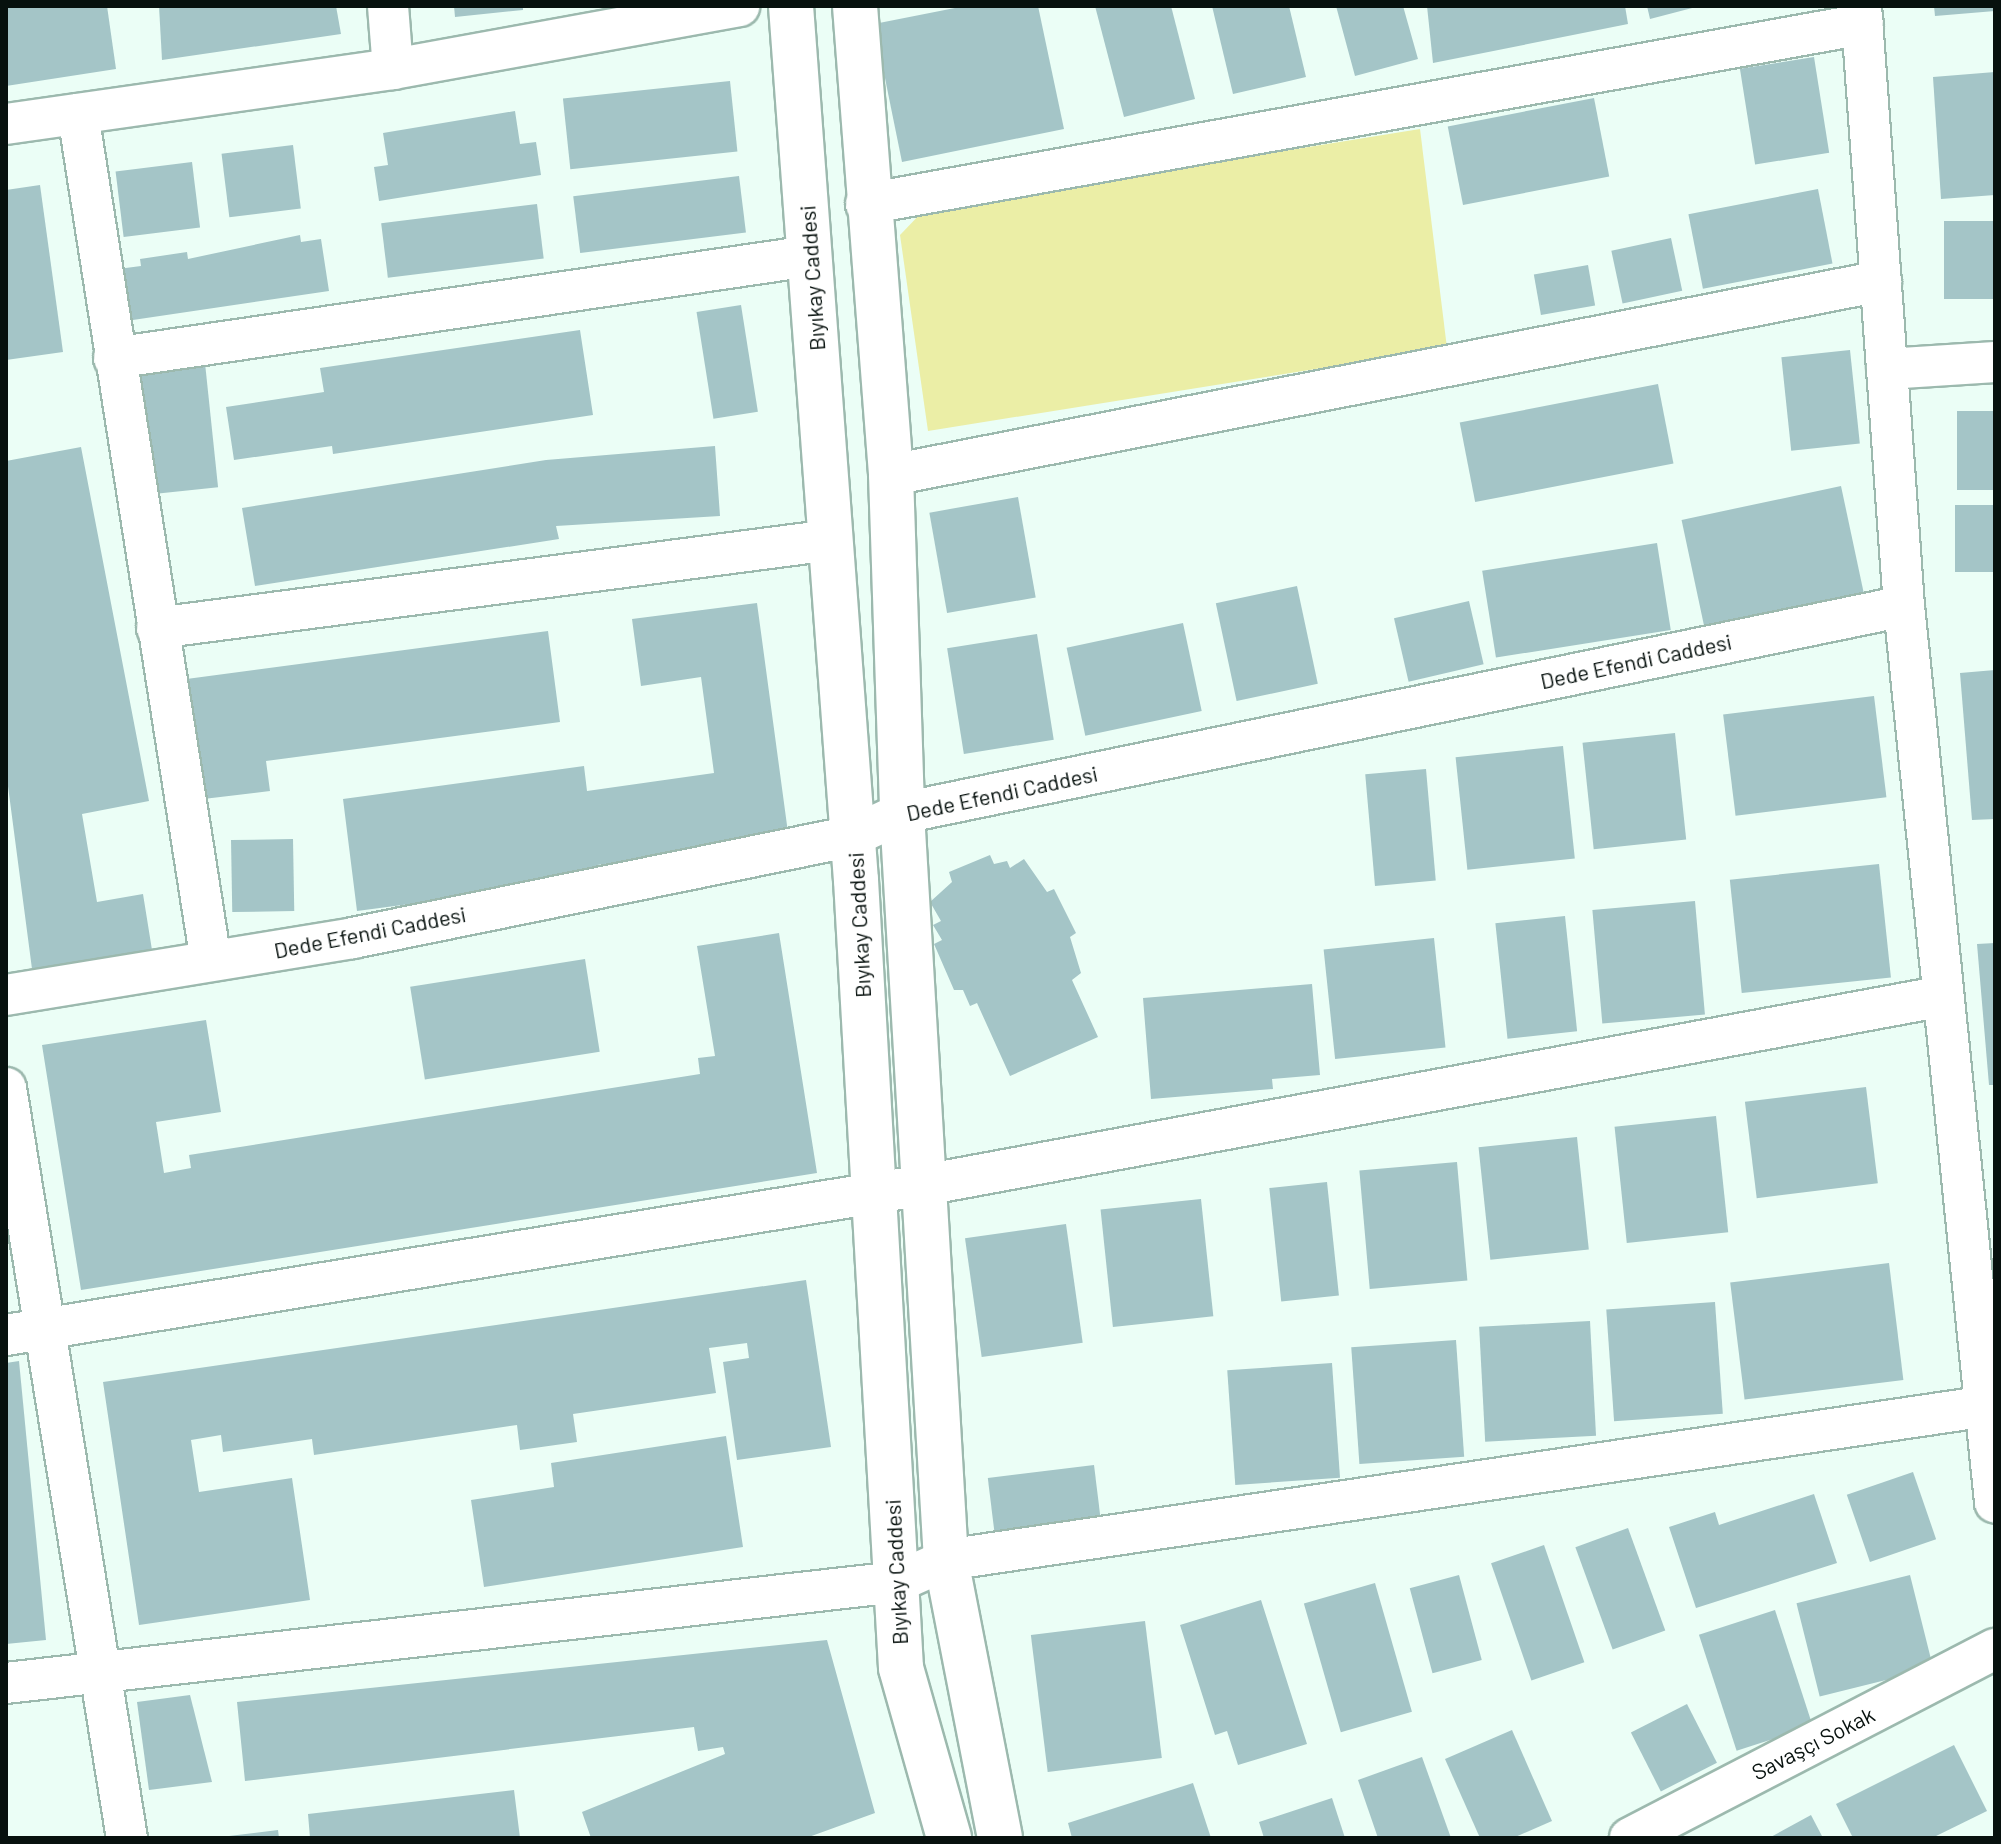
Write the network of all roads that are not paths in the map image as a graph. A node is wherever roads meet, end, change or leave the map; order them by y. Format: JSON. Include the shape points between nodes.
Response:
{"nodes":[{"id":1,"x":388,"y":6,"type":"edge"},
{"id":2,"x":739,"y":6,"type":"edge"},
{"id":3,"x":791,"y":6,"type":"edge"},
{"id":4,"x":855,"y":6,"type":"edge"},
{"id":5,"x":1862,"y":15,"type":"edge"},
{"id":6,"x":393,"y":69,"type":"junction"},
{"id":7,"x":78,"y":114,"type":"junction"},
{"id":8,"x":6,"y":124,"type":"edge"},
{"id":9,"x":866,"y":204,"type":"junction"},
{"id":10,"x":810,"y":256,"type":"junction"},
{"id":11,"x":1881,"y":281,"type":"junction"},
{"id":12,"x":114,"y":358,"type":"junction"},
{"id":13,"x":1995,"y":362,"type":"edge"},
{"id":14,"x":1887,"y":369,"type":"junction"},
{"id":15,"x":891,"y":475,"type":"junction"},
{"id":16,"x":831,"y":540,"type":"junction"},
{"id":17,"x":1904,"y":606,"type":"junction"},
{"id":18,"x":157,"y":628,"type":"junction"},
{"id":19,"x":902,"y":813,"type":"junction"},
{"id":20,"x":853,"y":836,"type":"junction"},
{"id":21,"x":211,"y":961,"type":"junction"},
{"id":22,"x":6,"y":995,"type":"edge"},
{"id":23,"x":1944,"y":996,"type":"junction"},
{"id":24,"x":6,"y":1088,"type":"edge"},
{"id":25,"x":924,"y":1185,"type":"junction"},
{"id":26,"x":874,"y":1192,"type":"junction"},
{"id":27,"x":49,"y":1330,"type":"junction"},
{"id":28,"x":6,"y":1335,"type":"edge"},
{"id":29,"x":1990,"y":1406,"type":"edge"},
{"id":30,"x":1995,"y":1502,"type":"edge"},
{"id":31,"x":946,"y":1560,"type":"junction"},
{"id":32,"x":897,"y":1582,"type":"junction"},
{"id":33,"x":1995,"y":1649,"type":"edge"},
{"id":34,"x":105,"y":1672,"type":"junction"},
{"id":35,"x":6,"y":1683,"type":"edge"},
{"id":36,"x":127,"y":1838,"type":"edge"},
{"id":37,"x":949,"y":1838,"type":"edge"},
{"id":38,"x":1000,"y":1838,"type":"edge"},
{"id":39,"x":1630,"y":1838,"type":"edge"}],
"edges":[{"from":1,"to":6,"type":"street"},
{"from":2,"to":6,"type":"street"},
{"from":3,"to":10,"type":"street","name":"Bıyıkay Caddesi"},
{"from":4,"to":9,"type":"street"},
{"from":5,"to":9,"type":"street"},
{"from":5,"to":11,"type":"street"},
{"from":6,"to":7,"type":"street"},
{"from":7,"to":8,"type":"street"},
{"from":7,"to":12,"type":"street"},
{"from":9,"to":15,"type":"street"},
{"from":10,"to":12,"type":"street"},
{"from":10,"to":16,"type":"street","name":"Bıyıkay Caddesi"},
{"from":11,"to":14,"type":"street"},
{"from":11,"to":15,"type":"street"},
{"from":12,"to":18,"type":"street"},
{"from":13,"to":14,"type":"street"},
{"from":14,"to":17,"type":"street"},
{"from":15,"to":19,"type":"street"},
{"from":16,"to":18,"type":"street"},
{"from":16,"to":20,"type":"street","name":"Bıyıkay Caddesi"},
{"from":17,"to":19,"type":"street","name":"Dede Efendi Caddesi"},
{"from":17,"to":23,"type":"street"},
{"from":18,"to":21,"type":"street"},
{"from":19,"to":20,"type":"street","name":"Dede Efendi Caddesi"},
{"from":19,"to":25,"type":"street"},
{"from":20,"to":21,"type":"street","name":"Dede Efendi Caddesi"},
{"from":20,"to":26,"type":"street","name":"Bıyıkay Caddesi"},
{"from":21,"to":22,"type":"street","name":"Dede Efendi Caddesi"},
{"from":23,"to":25,"type":"street"},
{"from":23,"to":29,"type":"street"},
{"from":24,"to":27,"type":"street"},
{"from":25,"to":26,"type":"street"},
{"from":25,"to":31,"type":"street"},
{"from":26,"to":27,"type":"street"},
{"from":26,"to":32,"type":"street","name":"Bıyıkay Caddesi"},
{"from":27,"to":28,"type":"street"},
{"from":27,"to":34,"type":"street"},
{"from":29,"to":30,"type":"street"},
{"from":29,"to":31,"type":"street"},
{"from":31,"to":32,"type":"street"},
{"from":31,"to":38,"type":"street"},
{"from":32,"to":34,"type":"street"},
{"from":32,"to":37,"type":"street","name":"Bıyıkay Caddesi","via":[[901,1668]]},
{"from":33,"to":39,"type":"street","name":"Savaşçı Sokak"},
{"from":34,"to":35,"type":"street"},
{"from":34,"to":36,"type":"street"}]}
